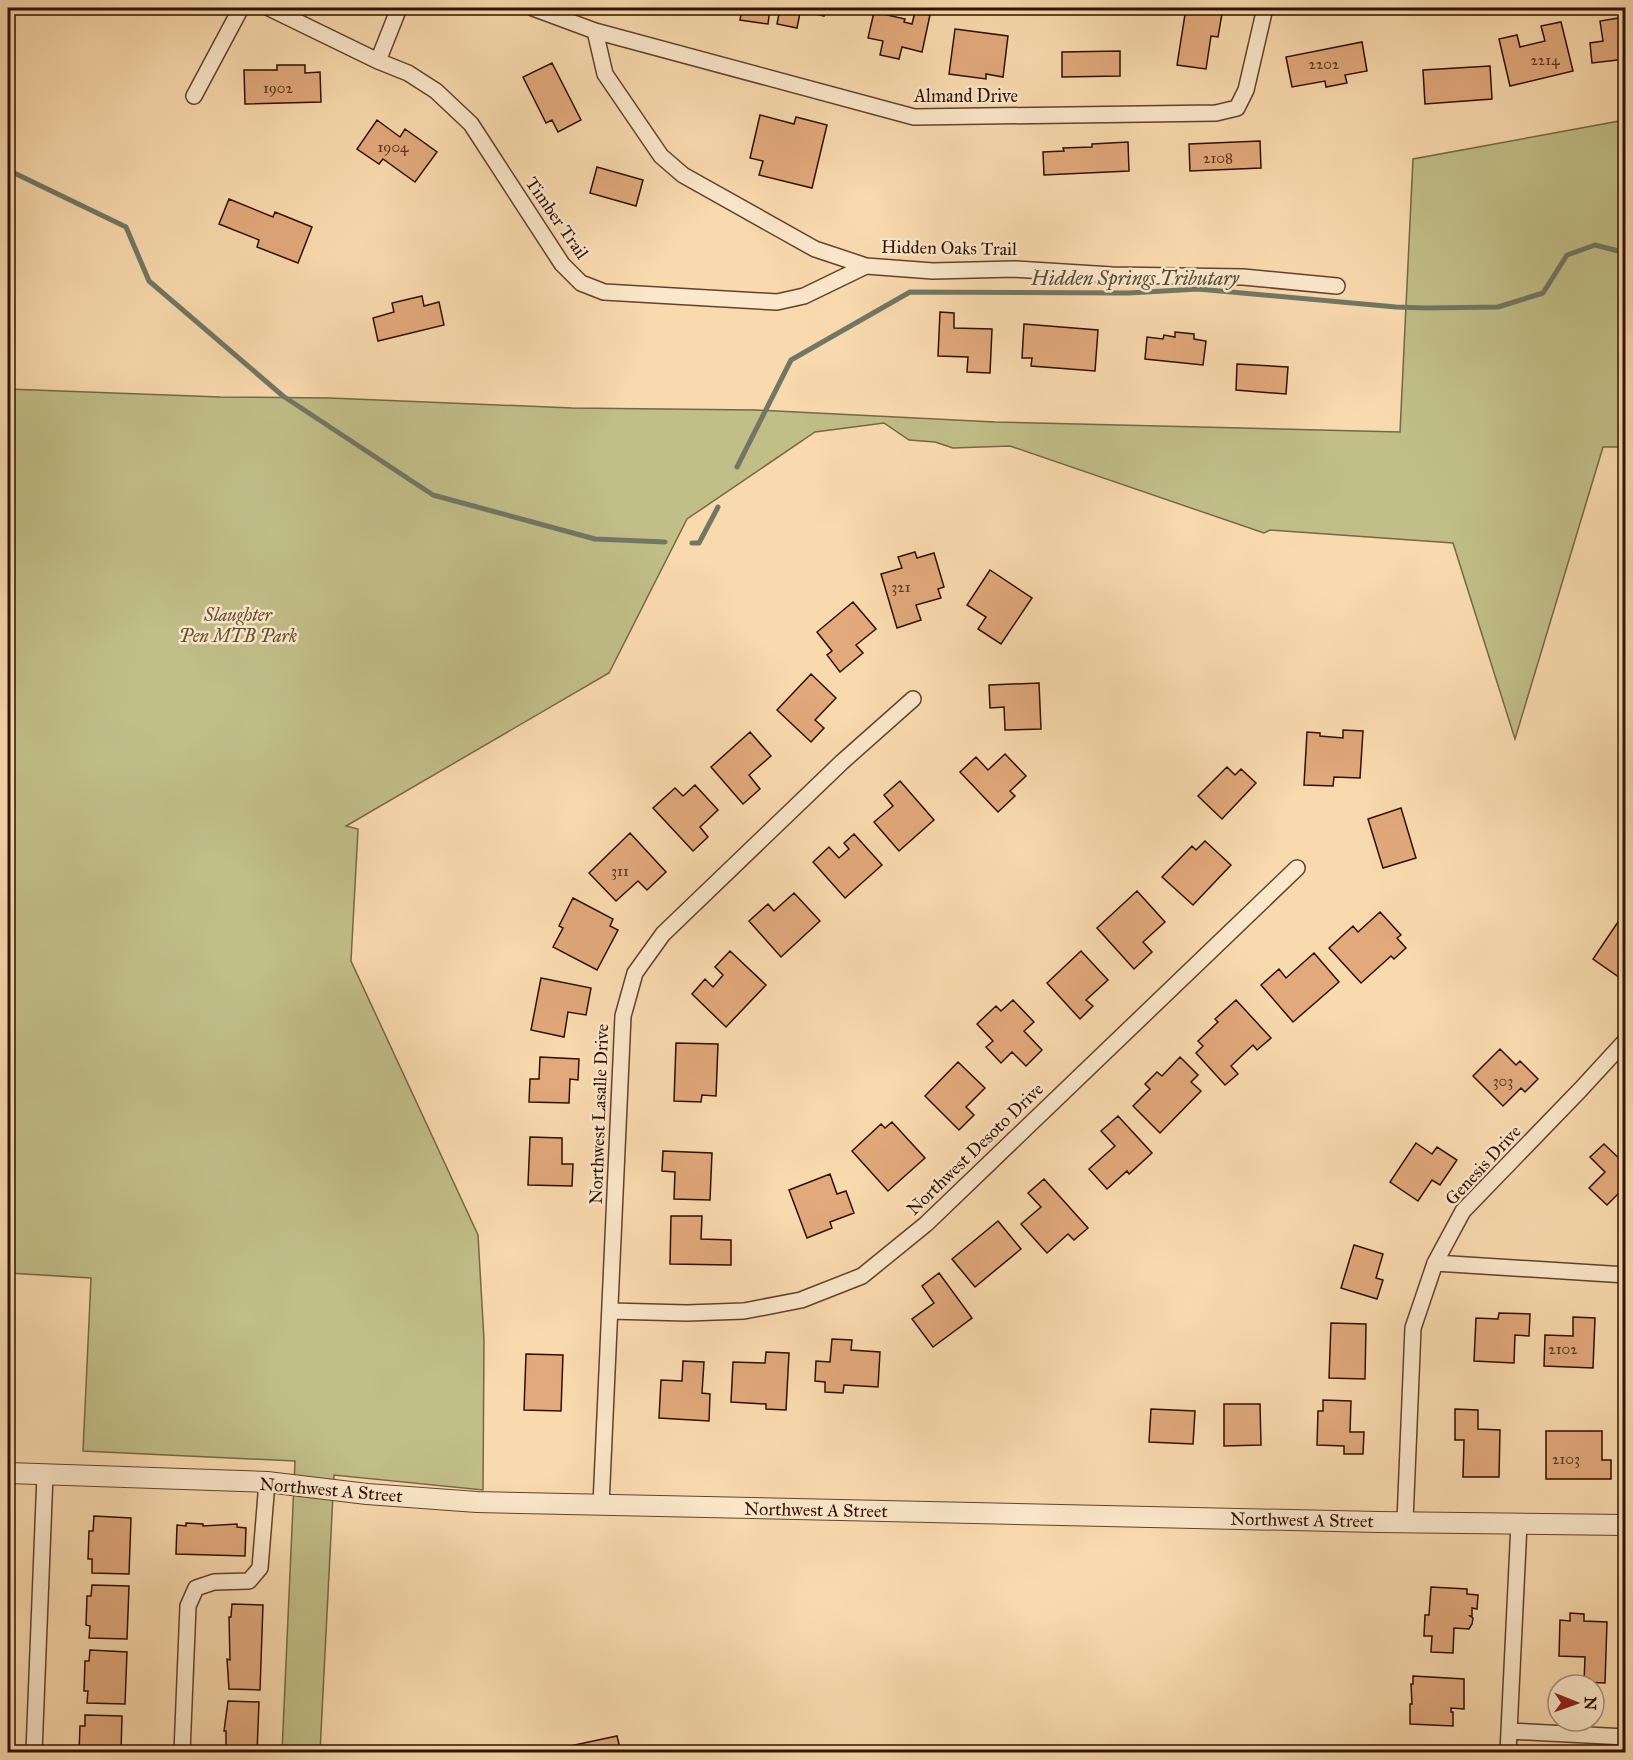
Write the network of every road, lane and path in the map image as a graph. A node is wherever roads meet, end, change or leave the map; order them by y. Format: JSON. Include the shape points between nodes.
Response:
{"nodes":[{"id":1,"x":241,"y":8,"type":"edge"},
{"id":2,"x":269,"y":8,"type":"edge"},
{"id":3,"x":399,"y":8,"type":"edge"},
{"id":4,"x":533,"y":8,"type":"edge"},
{"id":5,"x":1265,"y":8,"type":"edge"},
{"id":6,"x":595,"y":31,"type":"junction"},
{"id":7,"x":378,"y":61,"type":"junction"},
{"id":8,"x":195,"y":96,"type":"dead end"},
{"id":9,"x":866,"y":266,"type":"junction"},
{"id":10,"x":1337,"y":286,"type":"dead end"},
{"id":11,"x":913,"y":699,"type":"dead end"},
{"id":12,"x":1297,"y":868,"type":"dead end"},
{"id":13,"x":1626,"y":1040,"type":"edge"},
{"id":14,"x":1435,"y":1263,"type":"junction"},
{"id":15,"x":1626,"y":1275,"type":"edge"},
{"id":16,"x":610,"y":1311,"type":"junction"},
{"id":17,"x":8,"y":1473,"type":"edge"},
{"id":18,"x":45,"y":1475,"type":"junction"},
{"id":19,"x":267,"y":1482,"type":"junction"},
{"id":20,"x":601,"y":1505,"type":"junction"},
{"id":21,"x":1405,"y":1521,"type":"junction"},
{"id":22,"x":1519,"y":1524,"type":"junction"},
{"id":23,"x":1626,"y":1525,"type":"edge"},
{"id":24,"x":1509,"y":1731,"type":"junction"},
{"id":25,"x":1626,"y":1737,"type":"edge"},
{"id":26,"x":34,"y":1752,"type":"edge"},
{"id":27,"x":182,"y":1752,"type":"edge"},
{"id":28,"x":1508,"y":1752,"type":"edge"}],
"edges":[{"from":1,"to":8,"type":"street"},
{"from":2,"to":7,"type":"street","name":"Timber Trail"},
{"from":3,"to":7,"type":"street"},
{"from":4,"to":6,"type":"street","name":"Almand Drive"},
{"from":5,"to":6,"type":"street","name":"Almand Drive","via":[[1246,90],[1237,108],[1216,113],[914,117]]},
{"from":6,"to":9,"type":"street","name":"Hidden Oaks Trail","via":[[604,74],[661,156],[683,175],[815,249]]},
{"from":7,"to":9,"type":"street","name":"Timber Trail","via":[[408,73],[436,91],[471,124],[562,264],[580,283],[604,292],[777,302],[804,296]]},
{"from":9,"to":10,"type":"street","name":"Hidden Oaks Trail","via":[[933,271],[1014,269],[1243,277]]},
{"from":11,"to":16,"type":"street","name":"Northwest Lasalle Drive","via":[[663,934],[635,973],[623,1016]]},
{"from":12,"to":16,"type":"street","name":"Northwest Desoto Drive","via":[[926,1224],[862,1276],[801,1300],[744,1311]]},
{"from":13,"to":14,"type":"street","name":"Genesis Drive","via":[[1463,1211]]},
{"from":14,"to":15,"type":"street"},
{"from":14,"to":21,"type":"street","name":"Genesis Drive","via":[[1413,1328]]},
{"from":16,"to":20,"type":"street","name":"Northwest Lasalle Drive"},
{"from":17,"to":18,"type":"street","name":"Northwest A Street"},
{"from":18,"to":19,"type":"street","name":"Northwest A Street"},
{"from":18,"to":26,"type":"street"},
{"from":19,"to":20,"type":"street","name":"Northwest A Street","via":[[477,1502]]},
{"from":19,"to":27,"type":"street","via":[[260,1568],[249,1581],[214,1582],[196,1588],[188,1606]]},
{"from":20,"to":21,"type":"street","name":"Northwest A Street"},
{"from":21,"to":22,"type":"street","name":"Northwest A Street"},
{"from":22,"to":23,"type":"street","name":"Northwest A Street"},
{"from":22,"to":24,"type":"street"},
{"from":24,"to":25,"type":"street"},
{"from":24,"to":28,"type":"street"}]}
